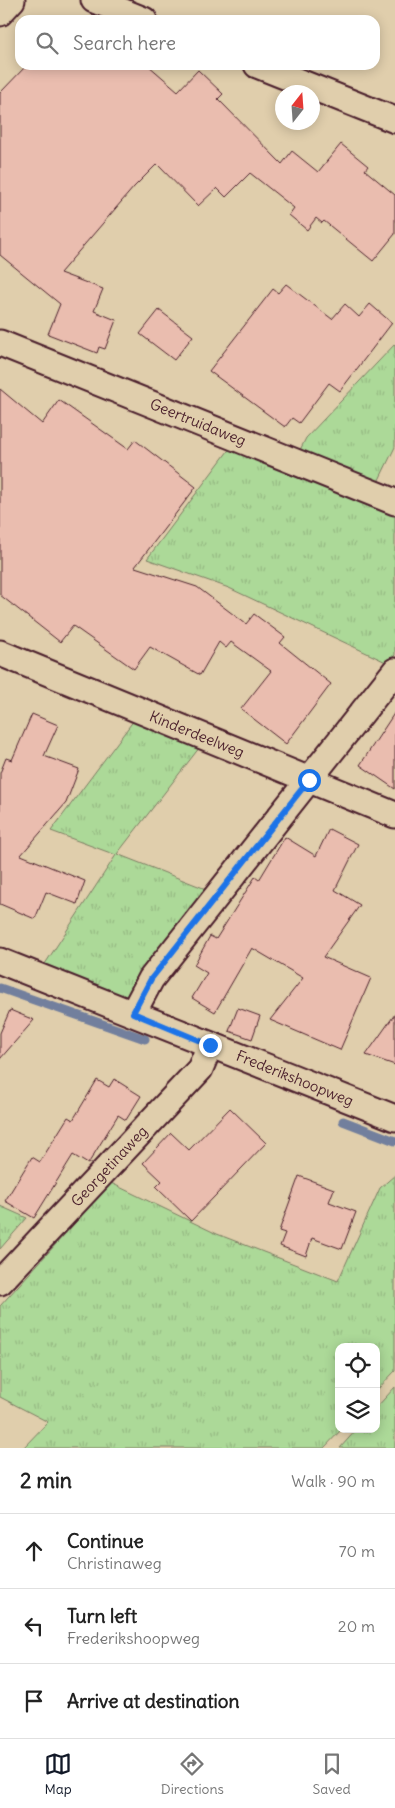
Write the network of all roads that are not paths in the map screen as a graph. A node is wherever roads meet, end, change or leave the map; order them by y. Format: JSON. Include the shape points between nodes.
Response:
{"nodes":[{"id":1,"x":12,"y":0,"type":"edge"},
{"id":2,"x":94,"y":0,"type":"edge"},
{"id":3,"x":0,"y":13,"type":"edge"},
{"id":4,"x":132,"y":15,"type":"edge"},
{"id":5,"x":269,"y":70,"type":"edge"},
{"id":6,"x":395,"y":120,"type":"edge"},
{"id":7,"x":0,"y":343,"type":"edge"},
{"id":8,"x":395,"y":502,"type":"edge"},
{"id":9,"x":0,"y":653,"type":"edge"},
{"id":10,"x":395,"y":671,"type":"edge"},
{"id":11,"x":309,"y":780,"type":"junction"},
{"id":12,"x":395,"y":815,"type":"edge"},
{"id":13,"x":0,"y":961,"type":"edge"},
{"id":14,"x":133,"y":1013,"type":"junction"},
{"id":15,"x":210,"y":1045,"type":"junction"},
{"id":16,"x":395,"y":1118,"type":"edge"},
{"id":17,"x":0,"y":1282,"type":"edge"}],
"edges":[{"from":1,"to":3,"type":"street"},
{"from":2,"to":4,"type":"street"},
{"from":5,"to":6,"type":"street"},
{"from":7,"to":8,"type":"street","name":"Geertruidaweg"},
{"from":9,"to":11,"type":"street","name":"Kinderdeelweg"},
{"from":10,"to":11,"type":"street"},
{"from":11,"to":12,"type":"street","name":"Kinderdeelweg"},
{"from":11,"to":14,"type":"street","via":[[151,979]]},
{"from":13,"to":14,"type":"street","name":"Frederikshoopweg"},
{"from":14,"to":15,"type":"street","name":"Frederikshoopweg"},
{"from":15,"to":16,"type":"street","name":"Frederikshoopweg"},
{"from":15,"to":17,"type":"street","name":"Georgetinaweg","via":[[200,1068]]}]}
